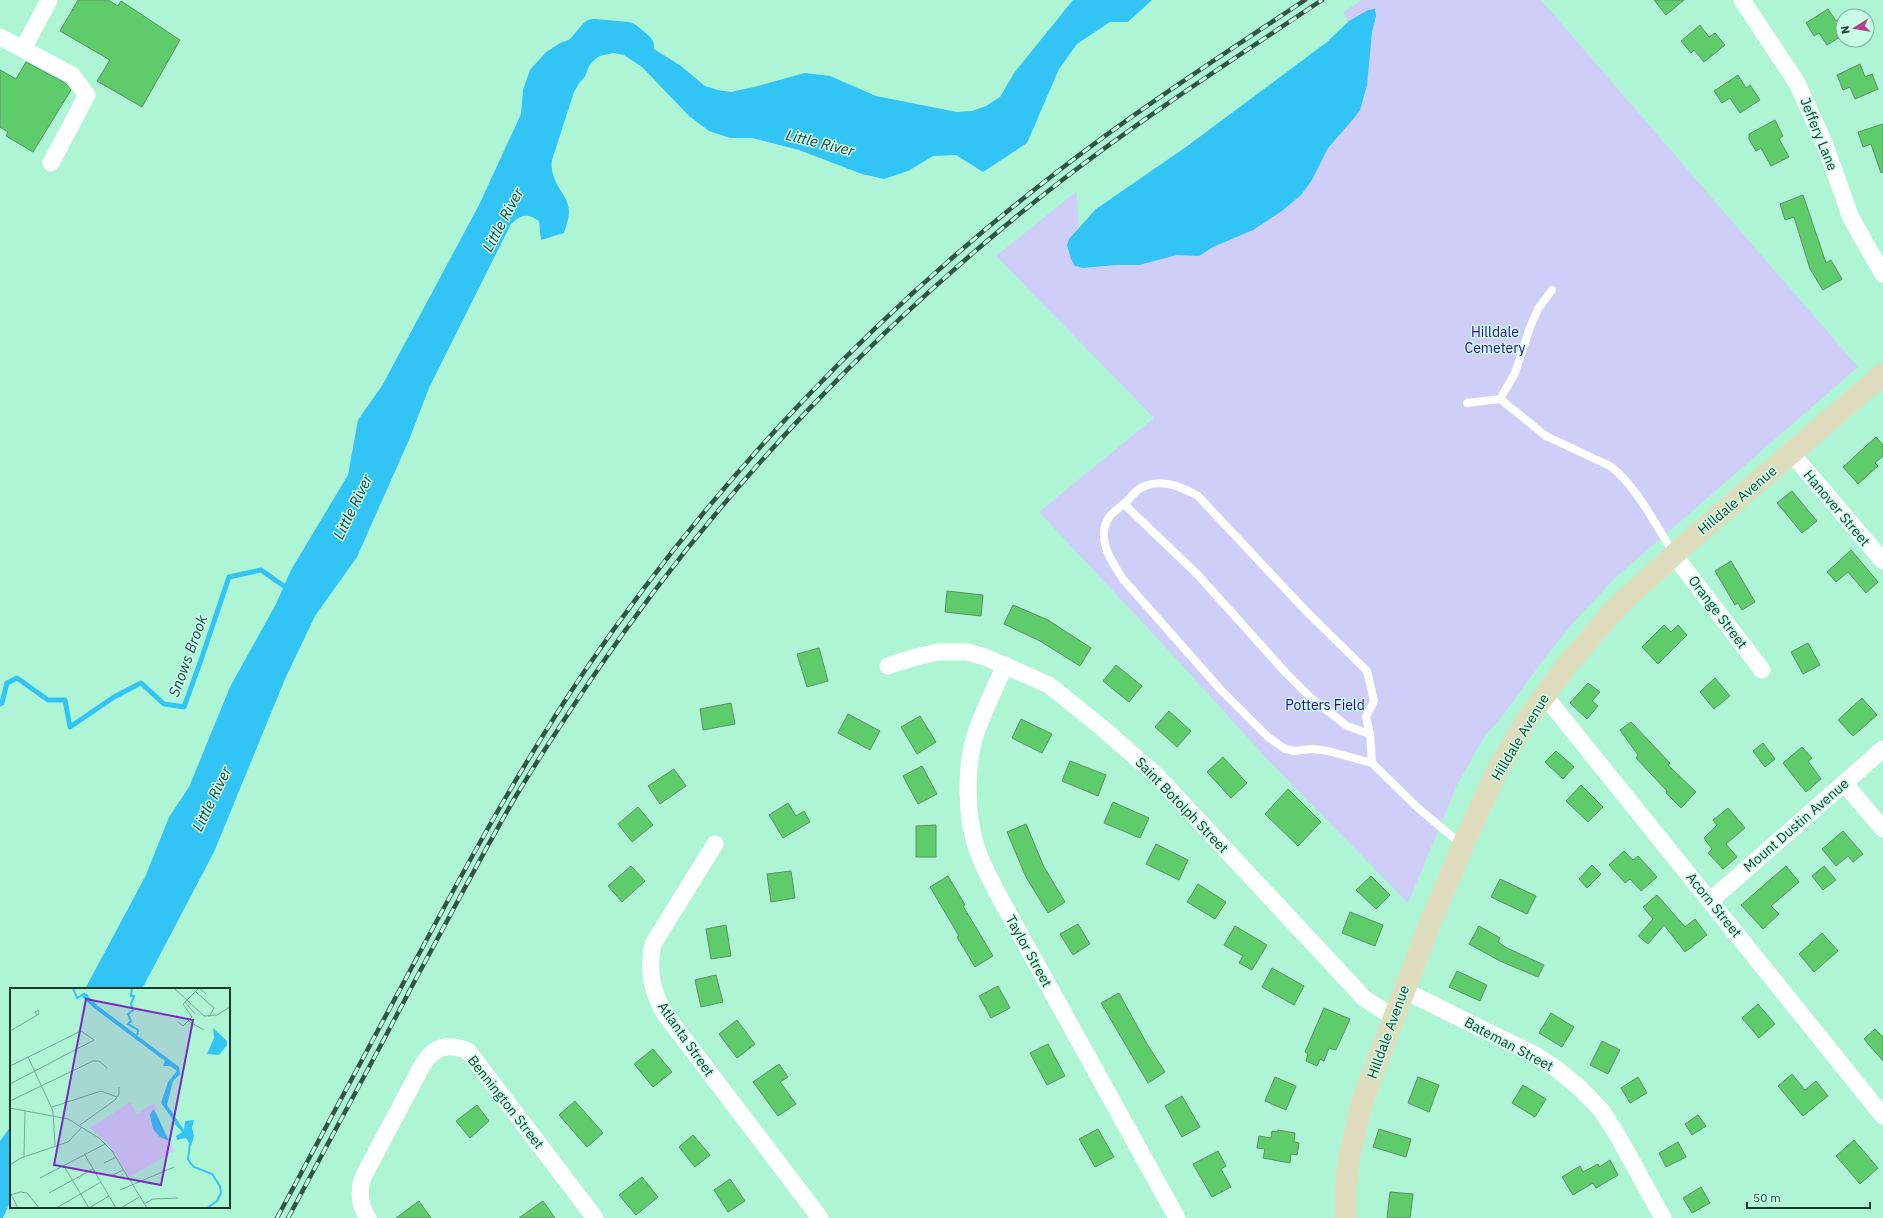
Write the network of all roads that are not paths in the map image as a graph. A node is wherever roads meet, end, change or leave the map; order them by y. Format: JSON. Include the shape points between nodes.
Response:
{"nodes":[{"id":1,"x":49,"y":0,"type":"edge"},
{"id":2,"x":1742,"y":0,"type":"edge"},
{"id":3,"x":0,"y":37,"type":"edge"},
{"id":4,"x":23,"y":49,"type":"junction"},
{"id":5,"x":51,"y":163,"type":"dead end"},
{"id":6,"x":1883,"y":274,"type":"edge"},
{"id":7,"x":1552,"y":290,"type":"dead end"},
{"id":8,"x":1883,"y":374,"type":"edge"},
{"id":9,"x":1500,"y":399,"type":"junction"},
{"id":10,"x":1467,"y":403,"type":"dead end"},
{"id":11,"x":1792,"y":454,"type":"junction"},
{"id":12,"x":1124,"y":504,"type":"junction"},
{"id":13,"x":1674,"y":554,"type":"junction"},
{"id":14,"x":1883,"y":561,"type":"edge"},
{"id":15,"x":888,"y":666,"type":"dead end"},
{"id":16,"x":1005,"y":666,"type":"junction"},
{"id":17,"x":1762,"y":670,"type":"dead end"},
{"id":18,"x":1544,"y":695,"type":"junction"},
{"id":19,"x":1370,"y":734,"type":"junction"},
{"id":20,"x":1883,"y":749,"type":"edge"},
{"id":21,"x":1372,"y":763,"type":"junction"},
{"id":22,"x":1844,"y":783,"type":"junction"},
{"id":23,"x":1883,"y":829,"type":"edge"},
{"id":24,"x":715,"y":844,"type":"dead end"},
{"id":25,"x":1463,"y":845,"type":"junction"},
{"id":26,"x":1710,"y":901,"type":"junction"},
{"id":27,"x":1403,"y":990,"type":"junction"},
{"id":28,"x":1393,"y":1017,"type":"junction"},
{"id":29,"x":1880,"y":1107,"type":"edge"},
{"id":30,"x":368,"y":1218,"type":"edge"},
{"id":31,"x":595,"y":1218,"type":"edge"},
{"id":32,"x":820,"y":1218,"type":"edge"},
{"id":33,"x":1176,"y":1218,"type":"edge"},
{"id":34,"x":1345,"y":1218,"type":"edge"},
{"id":35,"x":1663,"y":1218,"type":"edge"}],
"edges":[{"from":1,"to":4,"type":"street"},
{"from":2,"to":6,"type":"street","name":"Jeffery Lane","via":[[1797,83],[1825,146],[1851,218]]},
{"from":3,"to":4,"type":"street"},
{"from":4,"to":5,"type":"street","via":[[72,75],[87,96]]},
{"from":7,"to":9,"type":"lane","via":[[1538,309],[1514,373]]},
{"from":8,"to":11,"type":"main road","name":"Hilldale Avenue"},
{"from":9,"to":10,"type":"lane"},
{"from":9,"to":13,"type":"lane","via":[[1546,436],[1610,466],[1619,473],[1650,515]]},
{"from":11,"to":13,"type":"main road","name":"Hilldale Avenue"},
{"from":11,"to":14,"type":"street","name":"Hanover Street"},
{"from":12,"to":19,"type":"lane","via":[[1189,566],[1310,698],[1347,726]]},
{"from":12,"to":19,"type":"lane","via":[[1140,489],[1157,484],[1177,485],[1198,496],[1306,611],[1367,671],[1374,701],[1366,717]]},
{"from":12,"to":21,"type":"lane","via":[[1107,519],[1104,542],[1110,558],[1122,578],[1220,690],[1268,737],[1284,749],[1328,751]]},
{"from":13,"to":17,"type":"street","name":"Orange Street"},
{"from":13,"to":18,"type":"main road","name":"Hilldale Avenue","via":[[1616,608]]},
{"from":15,"to":16,"type":"street","name":"Saint Botolph Street","via":[[938,652],[953,651],[985,657]]},
{"from":16,"to":28,"type":"street","name":"Saint Botolph Street","via":[[1049,685],[1156,774],[1364,998]]},
{"from":16,"to":33,"type":"street","name":"Taylor Street","via":[[978,728],[970,761],[969,812],[975,843],[1011,918]]},
{"from":18,"to":25,"type":"main road","name":"Hilldale Avenue","via":[[1511,747]]},
{"from":18,"to":26,"type":"street","name":"Acorn Street"},
{"from":19,"to":21,"type":"lane"},
{"from":20,"to":22,"type":"street","name":"Mount Dustin Avenue"},
{"from":21,"to":25,"type":"lane","via":[[1418,808]]},
{"from":22,"to":23,"type":"street"},
{"from":22,"to":26,"type":"street","name":"Mount Dustin Avenue"},
{"from":24,"to":32,"type":"street","name":"Atlanta Street","via":[[653,944],[650,958],[654,991],[668,1018]]},
{"from":25,"to":27,"type":"main road","name":"Hilldale Avenue"},
{"from":26,"to":29,"type":"street","name":"Acorn Street"},
{"from":27,"to":28,"type":"main road","name":"Hilldale Avenue"},
{"from":27,"to":35,"type":"street","name":"Bateman Street","via":[[1537,1056],[1581,1089],[1606,1116]]},
{"from":28,"to":34,"type":"main road","name":"Hilldale Avenue","via":[[1362,1102],[1353,1137],[1346,1182]]},
{"from":30,"to":31,"type":"street","name":"Bennington Street","via":[[359,1191],[363,1177],[423,1064],[437,1048],[447,1046],[468,1051]]}]}
